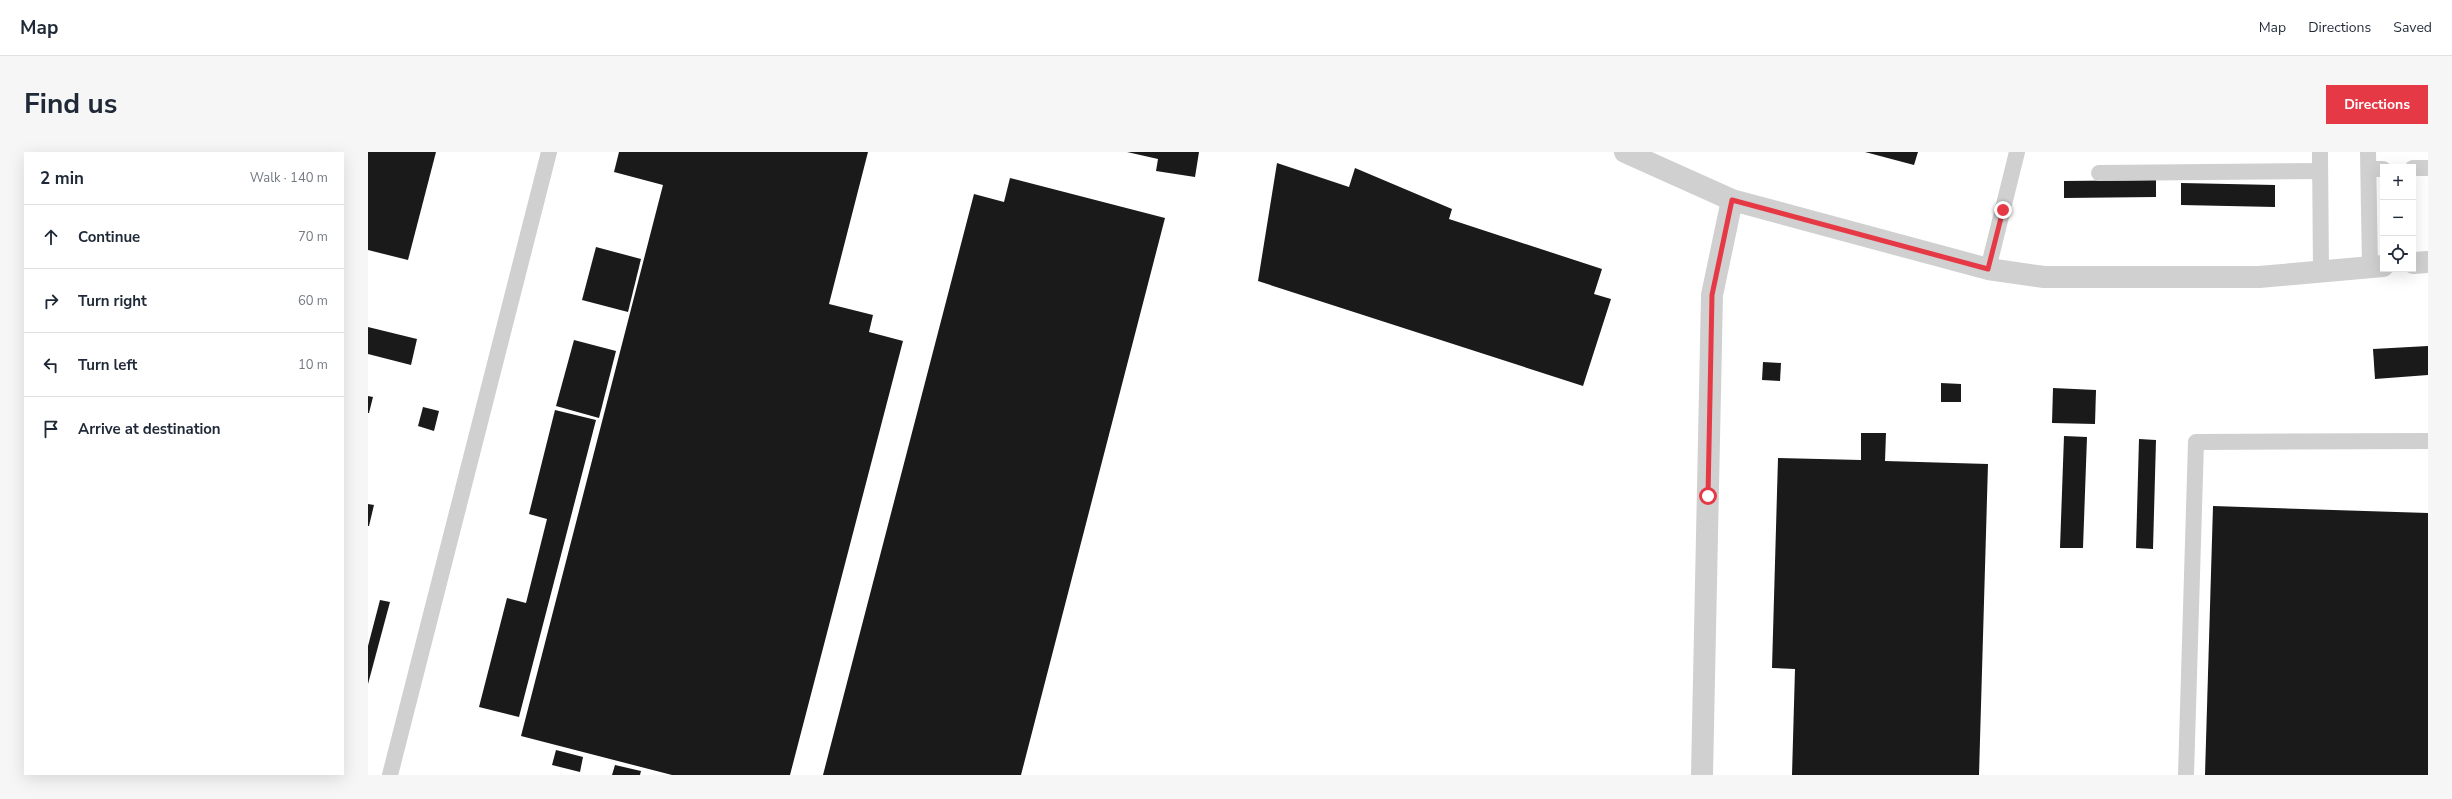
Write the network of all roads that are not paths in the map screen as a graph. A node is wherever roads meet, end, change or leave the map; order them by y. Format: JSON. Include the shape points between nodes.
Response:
{"nodes":[{"id":1,"x":549,"y":152,"type":"edge"},
{"id":2,"x":1625,"y":152,"type":"edge"},
{"id":3,"x":2017,"y":152,"type":"edge"},
{"id":4,"x":2320,"y":152,"type":"edge"},
{"id":5,"x":2368,"y":152,"type":"edge"},
{"id":6,"x":2416,"y":168,"type":"edge"},
{"id":7,"x":2428,"y":168,"type":"edge"},
{"id":8,"x":2376,"y":169,"type":"edge"},
{"id":9,"x":2320,"y":171,"type":"junction"},
{"id":10,"x":2100,"y":173,"type":"dead end"},
{"id":11,"x":1732,"y":200,"type":"junction"},
{"id":12,"x":2428,"y":262,"type":"edge"},
{"id":13,"x":2416,"y":263,"type":"edge"},
{"id":14,"x":2377,"y":266,"type":"edge"},
{"id":15,"x":1988,"y":269,"type":"junction"},
{"id":16,"x":2321,"y":271,"type":"junction"},
{"id":17,"x":2428,"y":441,"type":"edge"},
{"id":18,"x":390,"y":775,"type":"edge"},
{"id":19,"x":1702,"y":775,"type":"edge"},
{"id":20,"x":2186,"y":775,"type":"edge"}],
"edges":[{"from":1,"to":18,"type":"lane"},
{"from":2,"to":11,"type":"street"},
{"from":3,"to":15,"type":"lane"},
{"from":4,"to":9,"type":"lane"},
{"from":5,"to":8,"type":"lane"},
{"from":6,"to":7,"type":"lane"},
{"from":8,"to":14,"type":"lane"},
{"from":9,"to":10,"type":"lane"},
{"from":9,"to":16,"type":"lane"},
{"from":11,"to":15,"type":"street"},
{"from":11,"to":19,"type":"street","via":[[1712,295]]},
{"from":12,"to":13,"type":"street"},
{"from":14,"to":16,"type":"street"},
{"from":15,"to":16,"type":"street","via":[[2044,277],[2259,277]]},
{"from":17,"to":20,"type":"lane","via":[[2196,442]]}]}
